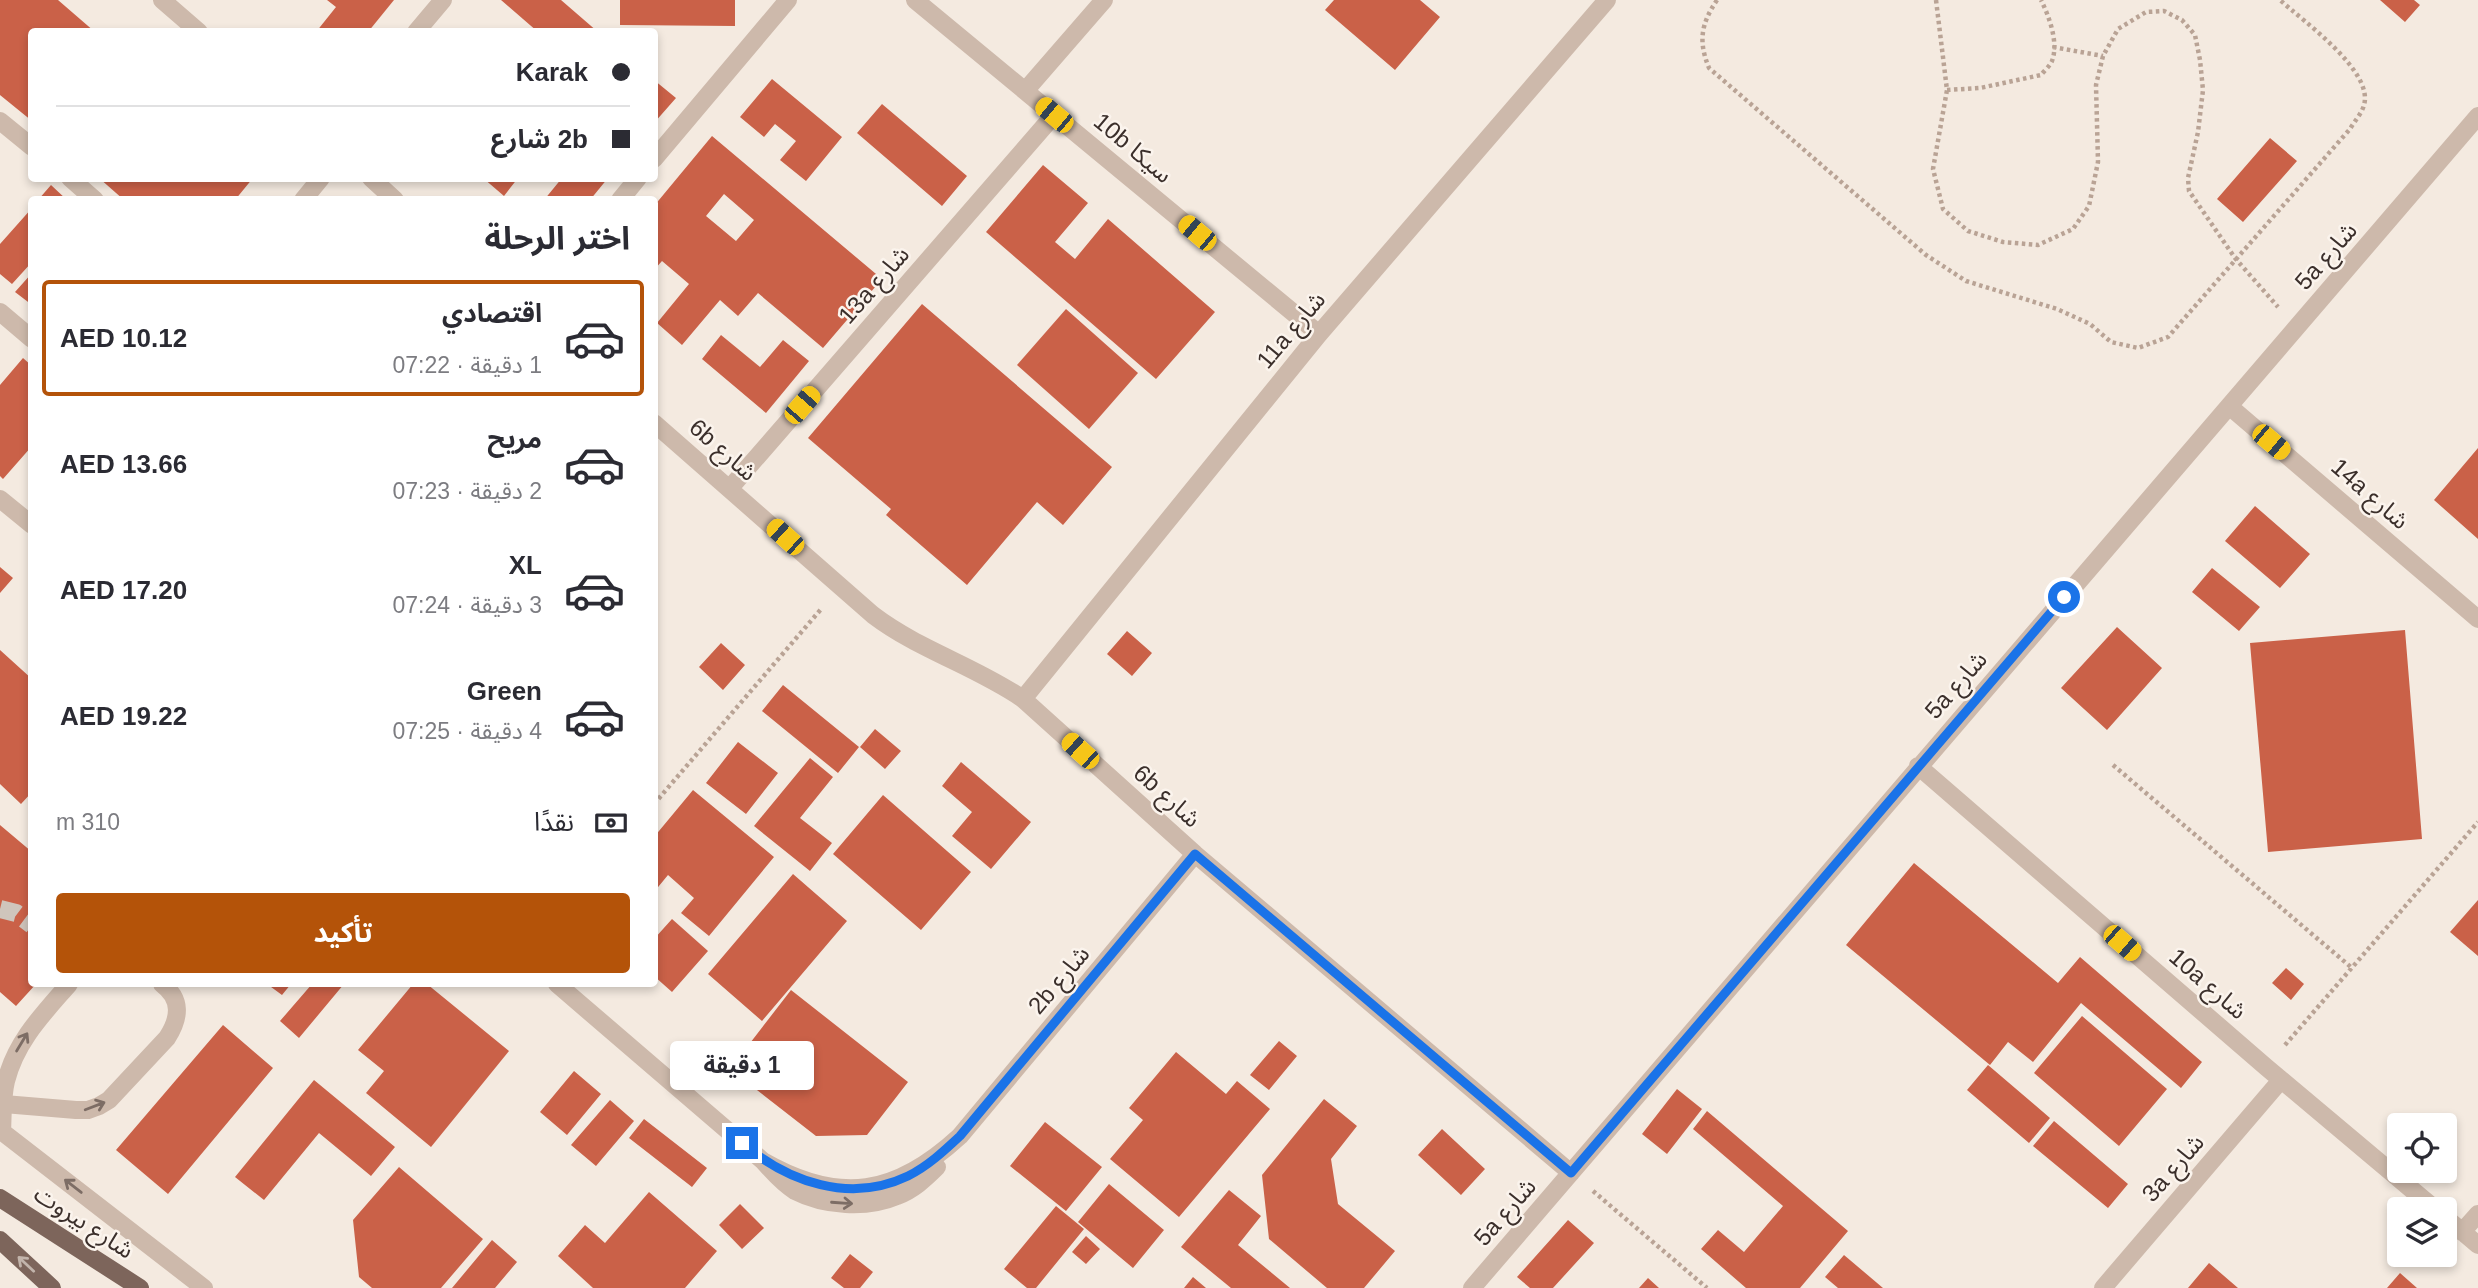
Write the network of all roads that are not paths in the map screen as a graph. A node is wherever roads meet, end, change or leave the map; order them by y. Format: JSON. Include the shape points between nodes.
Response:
{"nodes":[{"id":1,"x":162,"y":0,"type":"edge"},
{"id":2,"x":443,"y":0,"type":"edge"},
{"id":3,"x":788,"y":0,"type":"edge"},
{"id":4,"x":915,"y":0,"type":"edge"},
{"id":5,"x":1104,"y":0,"type":"edge"},
{"id":6,"x":1607,"y":0,"type":"edge"},
{"id":7,"x":194,"y":28,"type":"edge"},
{"id":8,"x":419,"y":28,"type":"edge"},
{"id":9,"x":1025,"y":91,"type":"junction"},
{"id":10,"x":1054,"y":115,"type":"junction"},
{"id":11,"x":2478,"y":116,"type":"edge"},
{"id":12,"x":0,"y":121,"type":"edge"},
{"id":13,"x":28,"y":144,"type":"edge"},
{"id":14,"x":658,"y":154,"type":"edge"},
{"id":15,"x":75,"y":182,"type":"edge"},
{"id":16,"x":318,"y":182,"type":"edge"},
{"id":17,"x":376,"y":182,"type":"edge"},
{"id":18,"x":635,"y":182,"type":"edge"},
{"id":19,"x":90,"y":196,"type":"edge"},
{"id":20,"x":306,"y":196,"type":"edge"},
{"id":21,"x":391,"y":196,"type":"edge"},
{"id":22,"x":623,"y":196,"type":"edge"},
{"id":23,"x":0,"y":312,"type":"edge"},
{"id":24,"x":1319,"y":334,"type":"junction"},
{"id":25,"x":28,"y":336,"type":"edge"},
{"id":26,"x":2229,"y":406,"type":"junction"},
{"id":27,"x":658,"y":426,"type":"edge"},
{"id":28,"x":730,"y":488,"type":"junction"},
{"id":29,"x":0,"y":499,"type":"edge"},
{"id":30,"x":28,"y":523,"type":"edge"},
{"id":31,"x":2478,"y":619,"type":"edge"},
{"id":32,"x":1023,"y":699,"type":"junction"},
{"id":33,"x":1918,"y":766,"type":"junction"},
{"id":34,"x":1195,"y":854,"type":"junction"},
{"id":35,"x":66,"y":987,"type":"edge"},
{"id":36,"x":165,"y":987,"type":"edge"},
{"id":37,"x":560,"y":987,"type":"edge"},
{"id":38,"x":2281,"y":1080,"type":"junction"},
{"id":39,"x":4,"y":1104,"type":"junction"},
{"id":40,"x":1,"y":1130,"type":"edge"},
{"id":41,"x":1571,"y":1173,"type":"junction"},
{"id":42,"x":2421,"y":1197,"type":"edge"},
{"id":43,"x":0,"y":1198,"type":"edge"},
{"id":44,"x":2478,"y":1214,"type":"edge"},
{"id":45,"x":2457,"y":1228,"type":"edge"},
{"id":46,"x":2462,"y":1232,"type":"junction"},
{"id":47,"x":0,"y":1240,"type":"edge"},
{"id":48,"x":2478,"y":1245,"type":"edge"},
{"id":49,"x":52,"y":1288,"type":"edge"},
{"id":50,"x":140,"y":1288,"type":"edge"},
{"id":51,"x":204,"y":1288,"type":"edge"},
{"id":52,"x":1472,"y":1288,"type":"edge"},
{"id":53,"x":2103,"y":1288,"type":"edge"}],
"edges":[{"from":1,"to":7,"type":"street"},
{"from":2,"to":8,"type":"street"},
{"from":3,"to":14,"type":"street"},
{"from":4,"to":9,"type":"street","name":"10b سيكا"},
{"from":5,"to":9,"type":"street"},
{"from":6,"to":24,"type":"street","name":"11a شارع"},
{"from":9,"to":10,"type":"street","name":"10b سيكا"},
{"from":10,"to":24,"type":"street","name":"10b سيكا"},
{"from":10,"to":28,"type":"street","name":"13a شارع"},
{"from":11,"to":26,"type":"street","name":"5a شارع"},
{"from":12,"to":13,"type":"street"},
{"from":15,"to":19,"type":"street"},
{"from":16,"to":20,"type":"street"},
{"from":17,"to":21,"type":"street"},
{"from":18,"to":22,"type":"street"},
{"from":23,"to":25,"type":"street"},
{"from":24,"to":32,"type":"street","name":"11a شارع"},
{"from":26,"to":31,"type":"street","name":"14a شارع"},
{"from":26,"to":33,"type":"street","name":"5a شارع"},
{"from":27,"to":28,"type":"street","name":"6b شارع"},
{"from":28,"to":32,"type":"street","name":"6b شارع","via":[[897,633]]},
{"from":29,"to":30,"type":"street"},
{"from":32,"to":34,"type":"street","name":"6b شارع"},
{"from":33,"to":38,"type":"street","name":"10a شارع"},
{"from":33,"to":41,"type":"street","name":"5a شارع"},
{"from":34,"to":37,"type":"street","name":"2b شارع","via":[[948,1156],[916,1187],[880,1201],[855,1204],[795,1191]]},
{"from":34,"to":41,"type":"street","name":"6b شارع"},
{"from":39,"to":35,"type":"street","one_way":true,"via":[[5,1084],[18,1049]]},
{"from":39,"to":36,"type":"street","one_way":true,"via":[[88,1110],[109,1100],[175,1026],[175,997]]},
{"from":38,"to":42,"type":"street","name":"10a شارع"},
{"from":38,"to":53,"type":"street","name":"3a شارع"},
{"from":39,"to":40,"type":"street"},
{"from":51,"to":40,"type":"street","one_way":true},
{"from":41,"to":52,"type":"street","name":"5a شارع"},
{"from":43,"to":50,"type":"main road","name":"شارع بيروت"},
{"from":44,"to":46,"type":"street"},
{"from":45,"to":46,"type":"street"},
{"from":46,"to":48,"type":"street"},
{"from":49,"to":47,"type":"main road","one_way":true}]}
